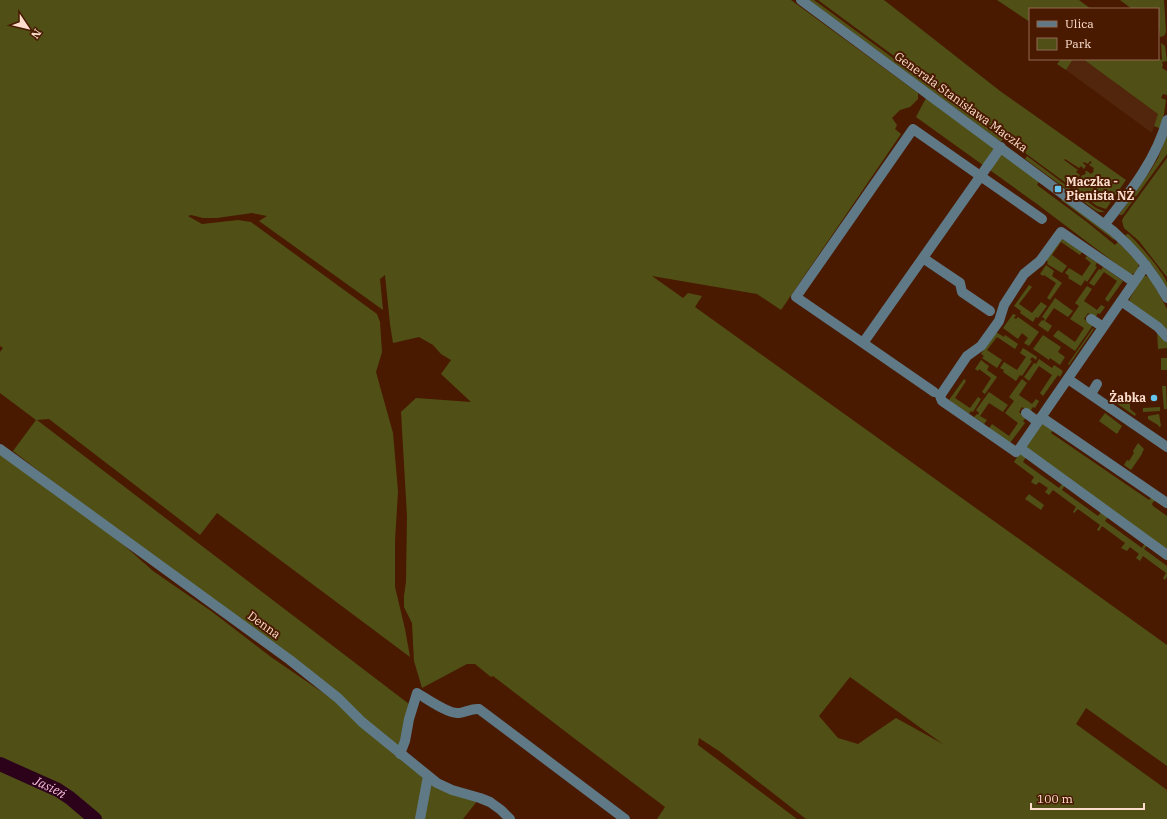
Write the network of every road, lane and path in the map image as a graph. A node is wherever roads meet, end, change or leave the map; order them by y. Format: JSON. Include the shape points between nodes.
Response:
{"nodes":[{"id":1,"x":801,"y":0,"type":"edge"},
{"id":2,"x":1167,"y":120,"type":"edge"},
{"id":3,"x":1001,"y":147,"type":"junction"},
{"id":4,"x":981,"y":176,"type":"junction"},
{"id":5,"x":1042,"y":219,"type":"dead end"},
{"id":6,"x":1105,"y":224,"type":"junction"},
{"id":7,"x":924,"y":258,"type":"junction"},
{"id":8,"x":1146,"y":265,"type":"junction"},
{"id":9,"x":1134,"y":282,"type":"junction"},
{"id":10,"x":1167,"y":298,"type":"edge"},
{"id":11,"x":1121,"y":301,"type":"junction"},
{"id":12,"x":990,"y":312,"type":"dead end"},
{"id":13,"x":1091,"y":319,"type":"dead end"},
{"id":14,"x":1103,"y":327,"type":"junction"},
{"id":15,"x":1167,"y":337,"type":"edge"},
{"id":16,"x":863,"y":343,"type":"junction"},
{"id":17,"x":1068,"y":379,"type":"junction"},
{"id":18,"x":1097,"y":384,"type":"dead end"},
{"id":19,"x":934,"y":392,"type":"dead end"},
{"id":20,"x":1091,"y":394,"type":"junction"},
{"id":21,"x":1026,"y":413,"type":"dead end"},
{"id":22,"x":1040,"y":420,"type":"junction"},
{"id":23,"x":1167,"y":447,"type":"edge"},
{"id":24,"x":1020,"y":448,"type":"junction"},
{"id":25,"x":0,"y":449,"type":"edge"},
{"id":26,"x":1167,"y":503,"type":"edge"},
{"id":27,"x":1167,"y":555,"type":"edge"},
{"id":28,"x":400,"y":754,"type":"junction"},
{"id":29,"x":428,"y":776,"type":"junction"},
{"id":30,"x":420,"y":819,"type":"edge"},
{"id":31,"x":510,"y":819,"type":"edge"},
{"id":32,"x":625,"y":819,"type":"edge"}],
"edges":[{"from":1,"to":3,"type":"street","name":"Generała Stanisława Maczka"},
{"from":2,"to":6,"type":"street","via":[[1151,161]]},
{"from":3,"to":4,"type":"street"},
{"from":3,"to":6,"type":"street","name":"Generała Stanisława Maczka"},
{"from":4,"to":5,"type":"street"},
{"from":4,"to":7,"type":"street"},
{"from":4,"to":16,"type":"street","via":[[913,129],[796,297]]},
{"from":6,"to":8,"type":"street","name":"Generała Stanisława Maczka"},
{"from":7,"to":12,"type":"street","via":[[960,283],[962,292]]},
{"from":7,"to":16,"type":"street"},
{"from":8,"to":9,"type":"street"},
{"from":8,"to":10,"type":"street","name":"Generała Stanisława Maczka"},
{"from":9,"to":11,"type":"street"},
{"from":9,"to":24,"type":"street","via":[[1061,232],[1040,261],[1024,274],[981,346],[967,356],[940,396],[942,401],[1016,452]]},
{"from":11,"to":14,"type":"street"},
{"from":11,"to":15,"type":"street","via":[[1158,327]]},
{"from":13,"to":14,"type":"street"},
{"from":14,"to":17,"type":"street"},
{"from":16,"to":19,"type":"street"},
{"from":17,"to":20,"type":"street"},
{"from":17,"to":22,"type":"street"},
{"from":18,"to":20,"type":"street"},
{"from":20,"to":23,"type":"street"},
{"from":21,"to":22,"type":"street"},
{"from":22,"to":24,"type":"street"},
{"from":22,"to":26,"type":"street"},
{"from":24,"to":27,"type":"street"},
{"from":25,"to":28,"type":"street","name":"Denna","via":[[290,660],[338,698]]},
{"from":28,"to":29,"type":"street","name":"Denna"},
{"from":28,"to":32,"type":"street","via":[[417,693],[457,713],[479,709]]},
{"from":29,"to":30,"type":"street"},
{"from":29,"to":31,"type":"street","name":"Denna","via":[[452,790],[490,802]]}]}
